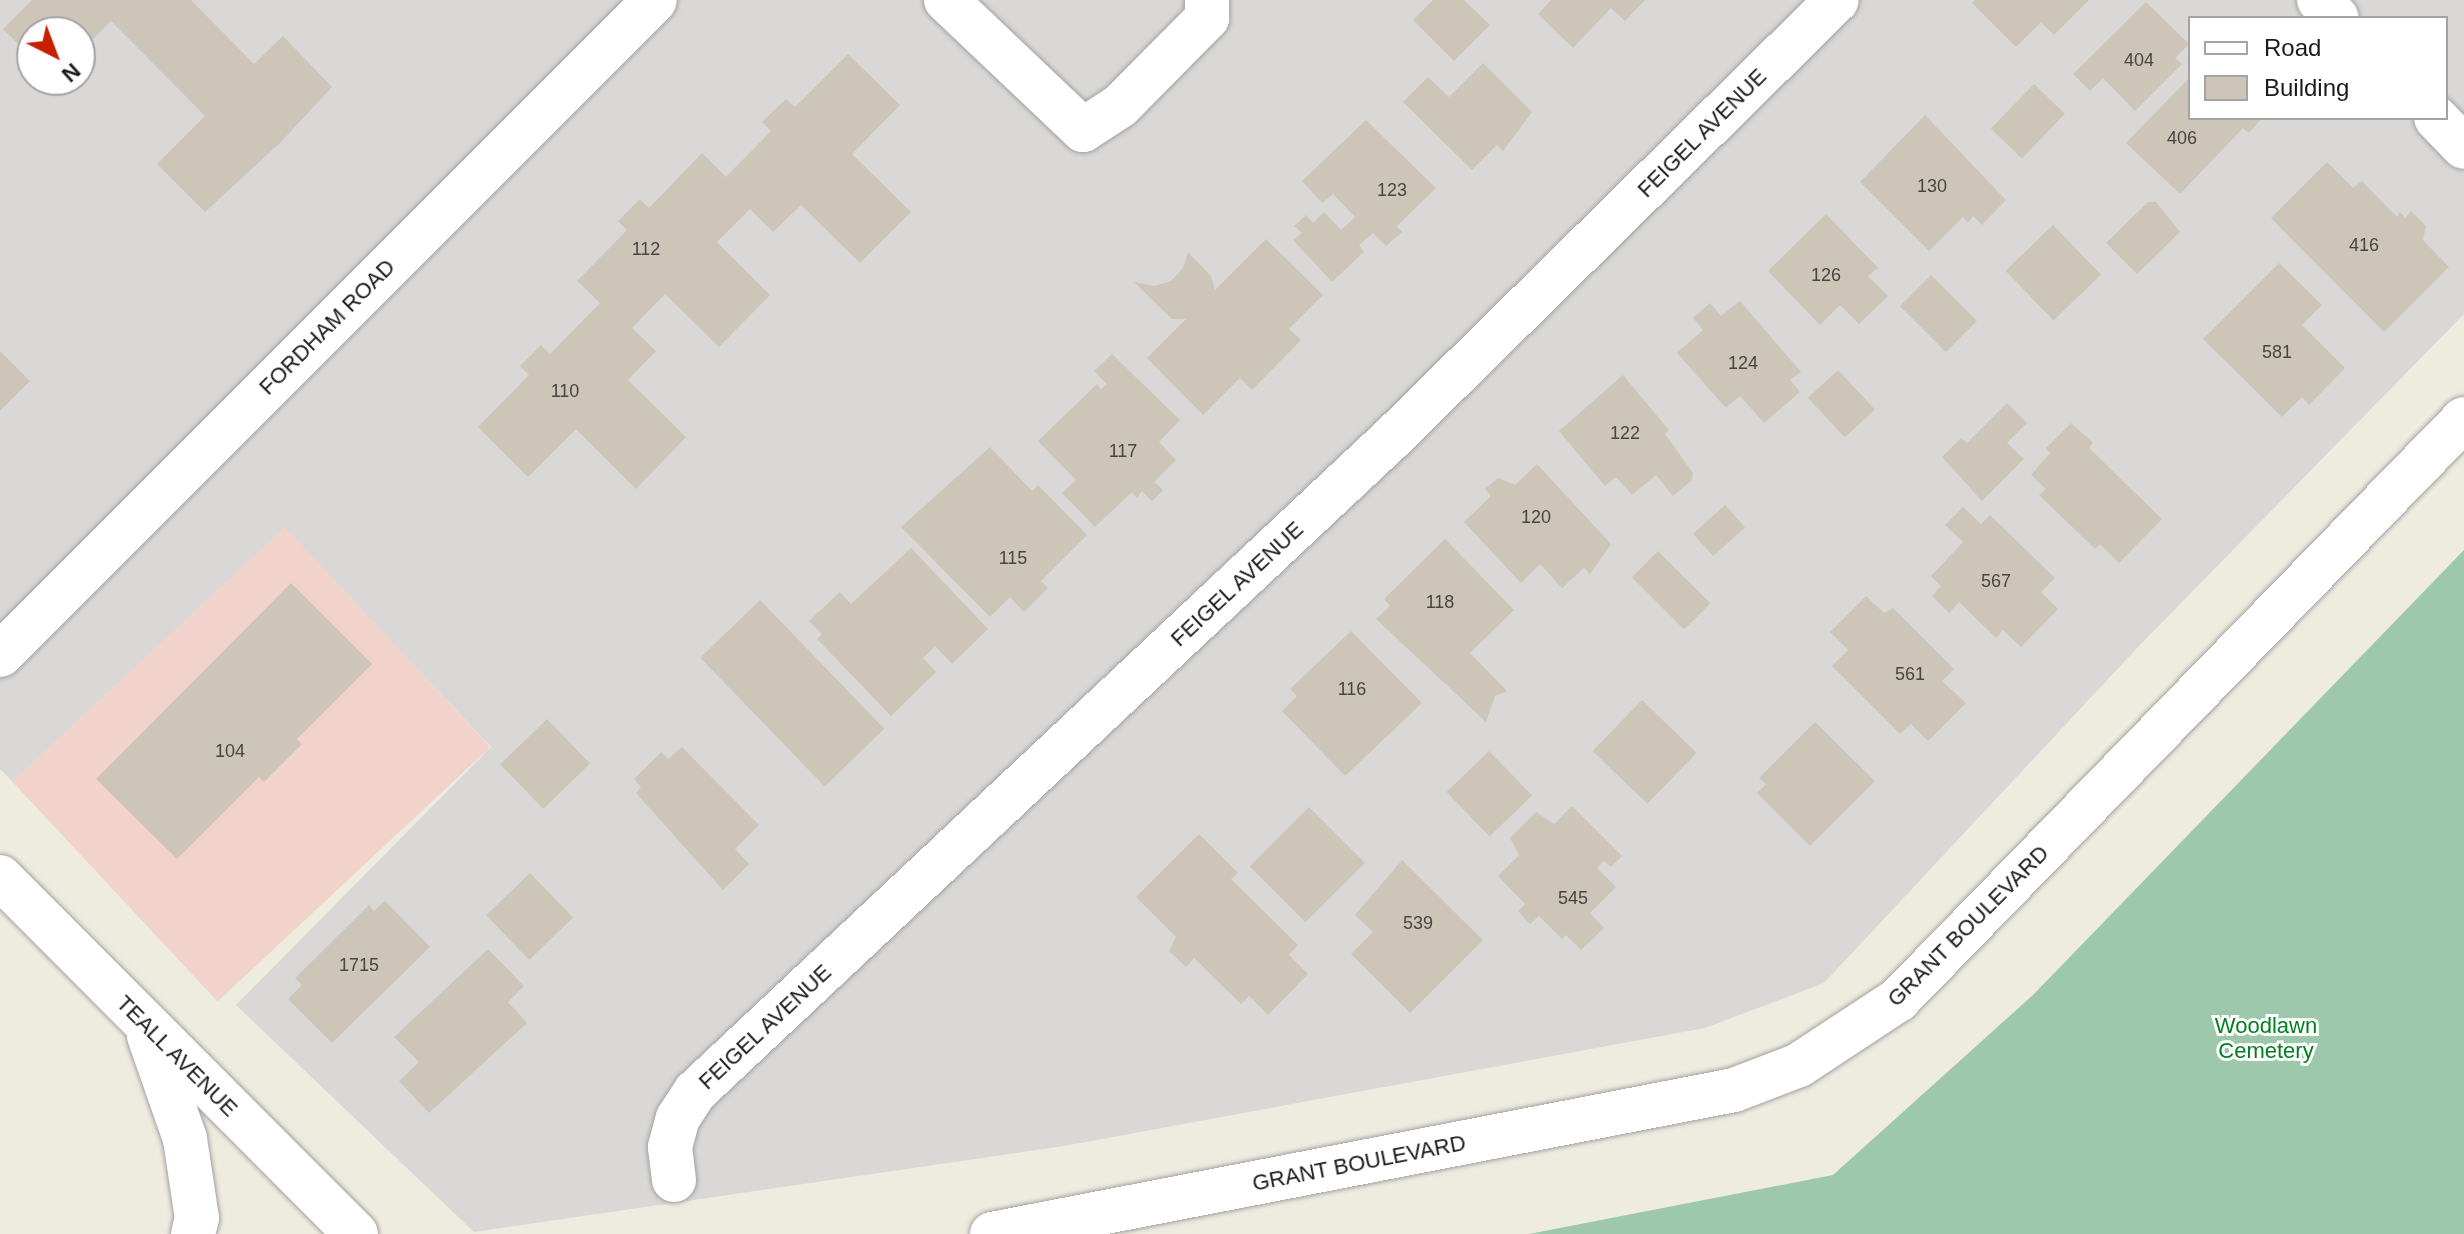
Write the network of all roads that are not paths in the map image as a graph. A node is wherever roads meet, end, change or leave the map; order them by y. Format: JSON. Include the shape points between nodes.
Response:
{"nodes":[{"id":1,"x":655,"y":0,"type":"edge"},
{"id":2,"x":946,"y":0,"type":"edge"},
{"id":3,"x":1207,"y":0,"type":"edge"},
{"id":4,"x":1837,"y":0,"type":"edge"},
{"id":5,"x":2319,"y":0,"type":"edge"},
{"id":6,"x":2335,"y":16,"type":"edge"},
{"id":7,"x":2438,"y":120,"type":"edge"},
{"id":8,"x":2464,"y":147,"type":"edge"},
{"id":9,"x":2464,"y":419,"type":"edge"},
{"id":10,"x":0,"y":655,"type":"edge"},
{"id":11,"x":0,"y":877,"type":"edge"},
{"id":12,"x":146,"y":1026,"type":"junction"},
{"id":13,"x":674,"y":1180,"type":"dead end"},
{"id":14,"x":193,"y":1234,"type":"edge"},
{"id":15,"x":356,"y":1234,"type":"edge"},
{"id":16,"x":992,"y":1234,"type":"edge"}],
"edges":[{"from":1,"to":10,"type":"street","name":"FORDHAM ROAD"},
{"from":2,"to":3,"type":"street","via":[[1083,130],[1120,106],[1207,18]]},
{"from":4,"to":13,"type":"street","name":"FEIGEL AVENUE","via":[[1392,438],[695,1092],[678,1118],[670,1147]]},
{"from":5,"to":6,"type":"street"},
{"from":7,"to":8,"type":"street"},
{"from":9,"to":16,"type":"street","name":"GRANT BOULEVARD","via":[[1898,1000],[1799,1065],[1734,1090]]},
{"from":11,"to":12,"type":"street","name":"TEALL AVENUE"},
{"from":12,"to":14,"type":"street","via":[[185,1139],[197,1218]]},
{"from":12,"to":15,"type":"street","name":"TEALL AVENUE"}]}
